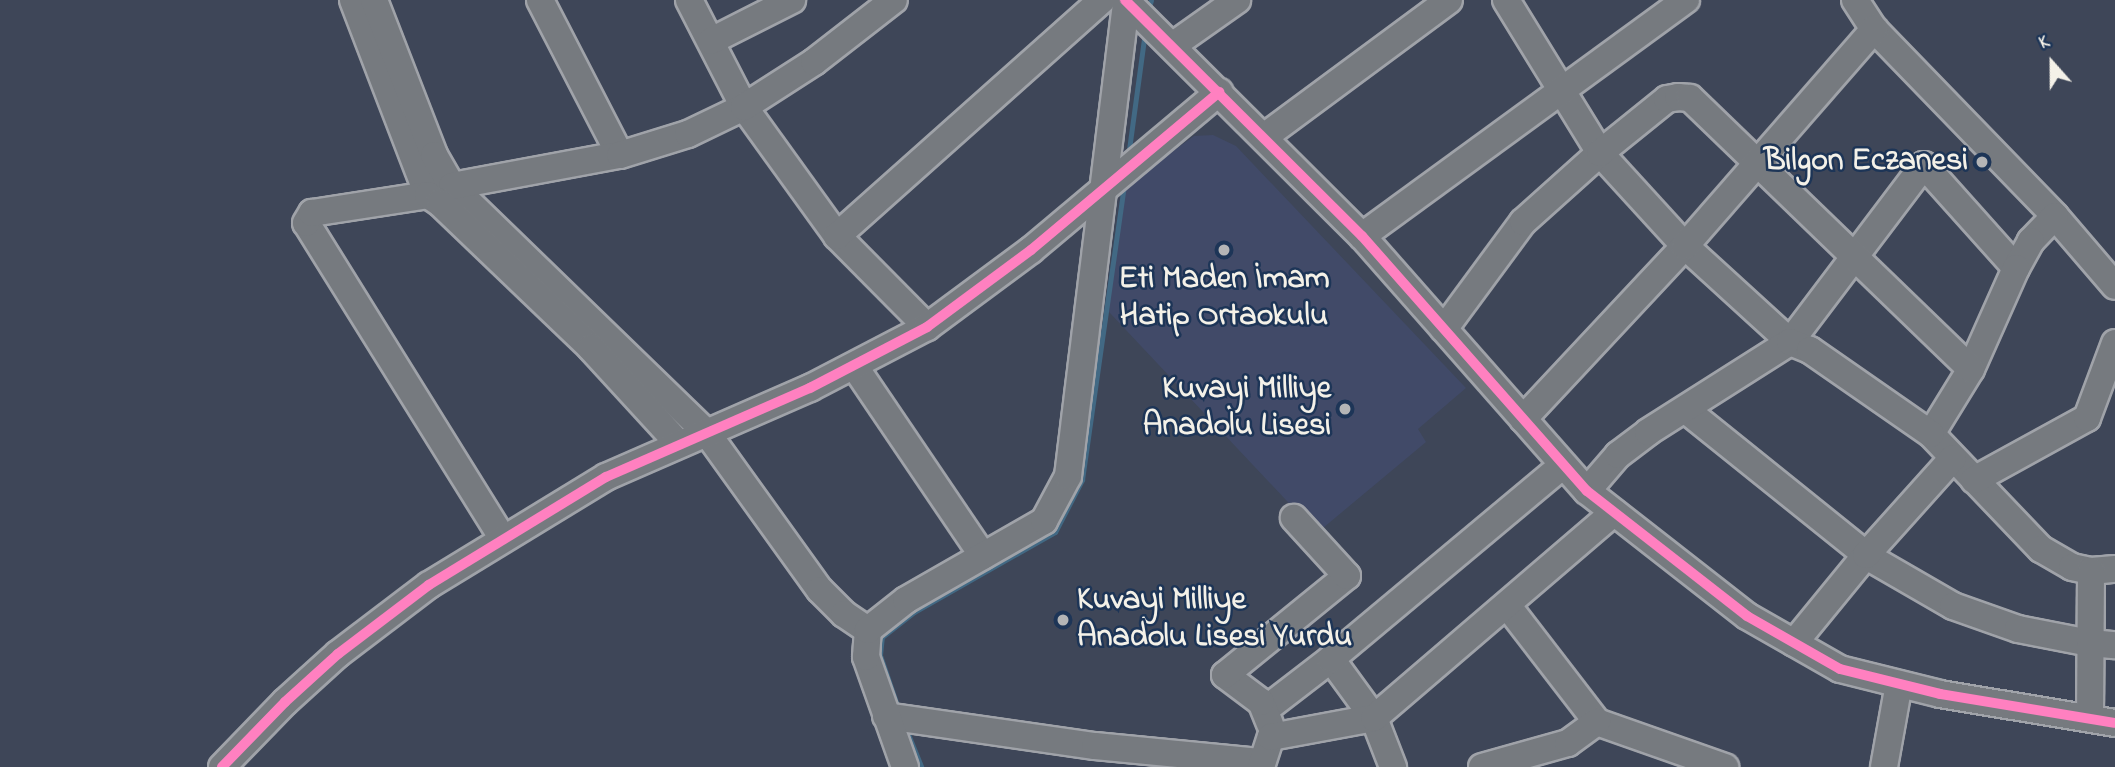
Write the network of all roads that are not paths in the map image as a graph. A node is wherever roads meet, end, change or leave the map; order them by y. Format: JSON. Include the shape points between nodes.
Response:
{"nodes":[{"id":1,"x":353,"y":0,"type":"edge"},
{"id":2,"x":374,"y":0,"type":"edge"},
{"id":3,"x":540,"y":0,"type":"edge"},
{"id":4,"x":689,"y":0,"type":"edge"},
{"id":5,"x":792,"y":0,"type":"edge"},
{"id":6,"x":1118,"y":0,"type":"edge"},
{"id":7,"x":1237,"y":0,"type":"edge"},
{"id":8,"x":1449,"y":0,"type":"edge"},
{"id":9,"x":1506,"y":0,"type":"edge"},
{"id":10,"x":1686,"y":0,"type":"edge"},
{"id":11,"x":1855,"y":0,"type":"edge"},
{"id":12,"x":883,"y":3,"type":"edge"},
{"id":13,"x":1874,"y":29,"type":"junction"},
{"id":14,"x":711,"y":41,"type":"junction"},
{"id":15,"x":1172,"y":46,"type":"junction"},
{"id":16,"x":1562,"y":91,"type":"junction"},
{"id":17,"x":1219,"y":92,"type":"junction"},
{"id":18,"x":744,"y":107,"type":"junction"},
{"id":19,"x":1264,"y":136,"type":"junction"},
{"id":20,"x":1600,"y":153,"type":"junction"},
{"id":21,"x":620,"y":155,"type":"junction"},
{"id":22,"x":1756,"y":162,"type":"junction"},
{"id":23,"x":1103,"y":189,"type":"junction"},
{"id":24,"x":440,"y":191,"type":"junction"},
{"id":25,"x":2055,"y":216,"type":"junction"},
{"id":26,"x":837,"y":236,"type":"junction"},
{"id":27,"x":1362,"y":236,"type":"junction"},
{"id":28,"x":1685,"y":246,"type":"junction"},
{"id":29,"x":1853,"y":254,"type":"junction"},
{"id":30,"x":2016,"y":268,"type":"junction"},
{"id":31,"x":2115,"y":286,"type":"edge"},
{"id":32,"x":927,"y":327,"type":"junction"},
{"id":33,"x":1444,"y":329,"type":"junction"},
{"id":34,"x":1790,"y":342,"type":"junction"},
{"id":35,"x":2115,"y":343,"type":"edge"},
{"id":36,"x":855,"y":367,"type":"junction"},
{"id":37,"x":1971,"y":369,"type":"junction"},
{"id":38,"x":1685,"y":410,"type":"junction"},
{"id":39,"x":1523,"y":419,"type":"junction"},
{"id":40,"x":707,"y":433,"type":"junction"},
{"id":41,"x":1931,"y":434,"type":"junction"},
{"id":42,"x":678,"y":443,"type":"junction"},
{"id":43,"x":1953,"y":458,"type":"junction"},
{"id":44,"x":1563,"y":465,"type":"junction"},
{"id":45,"x":1974,"y":480,"type":"junction"},
{"id":46,"x":1587,"y":491,"type":"junction"},
{"id":47,"x":1614,"y":512,"type":"junction"},
{"id":48,"x":1294,"y":519,"type":"dead end"},
{"id":49,"x":503,"y":539,"type":"junction"},
{"id":50,"x":1866,"y":555,"type":"junction"},
{"id":51,"x":983,"y":556,"type":"junction"},
{"id":52,"x":2103,"y":570,"type":"edge"},
{"id":53,"x":1507,"y":605,"type":"junction"},
{"id":54,"x":868,"y":630,"type":"junction"},
{"id":55,"x":1794,"y":643,"type":"junction"},
{"id":56,"x":2103,"y":644,"type":"edge"},
{"id":57,"x":1331,"y":659,"type":"junction"},
{"id":58,"x":1899,"y":684,"type":"junction"},
{"id":59,"x":1266,"y":709,"type":"junction"},
{"id":60,"x":886,"y":716,"type":"junction"},
{"id":61,"x":1374,"y":718,"type":"junction"},
{"id":62,"x":2102,"y":720,"type":"edge"},
{"id":63,"x":1597,"y":722,"type":"junction"},
{"id":64,"x":1271,"y":737,"type":"junction"},
{"id":65,"x":1570,"y":755,"type":"edge"},
{"id":66,"x":1262,"y":765,"type":"edge"},
{"id":67,"x":222,"y":767,"type":"edge"},
{"id":68,"x":905,"y":767,"type":"edge"},
{"id":69,"x":1393,"y":767,"type":"edge"},
{"id":70,"x":1482,"y":767,"type":"edge"},
{"id":71,"x":1725,"y":767,"type":"edge"},
{"id":72,"x":1884,"y":767,"type":"edge"}],
"edges":[{"from":1,"to":24,"type":"street"},
{"from":2,"to":24,"type":"street","via":[[434,155]]},
{"from":3,"to":21,"type":"street"},
{"from":4,"to":14,"type":"street"},
{"from":5,"to":14,"type":"street"},
{"from":6,"to":15,"type":"street"},
{"from":6,"to":23,"type":"street"},
{"from":6,"to":26,"type":"street"},
{"from":7,"to":15,"type":"street"},
{"from":8,"to":19,"type":"street"},
{"from":9,"to":16,"type":"street"},
{"from":10,"to":16,"type":"street"},
{"from":11,"to":13,"type":"street"},
{"from":12,"to":18,"type":"street","via":[[814,62]]},
{"from":13,"to":22,"type":"street"},
{"from":13,"to":25,"type":"street"},
{"from":14,"to":18,"type":"street"},
{"from":15,"to":17,"type":"street"},
{"from":16,"to":20,"type":"street"},
{"from":16,"to":27,"type":"street"},
{"from":17,"to":19,"type":"street"},
{"from":17,"to":23,"type":"street"},
{"from":18,"to":21,"type":"street","via":[[688,134]]},
{"from":18,"to":26,"type":"street"},
{"from":19,"to":27,"type":"street"},
{"from":20,"to":22,"type":"street","via":[[1667,99],[1678,97],[1690,98]]},
{"from":20,"to":28,"type":"street"},
{"from":20,"to":33,"type":"street","via":[[1523,222]]},
{"from":21,"to":24,"type":"street"},
{"from":22,"to":28,"type":"street"},
{"from":22,"to":29,"type":"street"},
{"from":23,"to":32,"type":"street","via":[[1031,250]]},
{"from":23,"to":51,"type":"street","via":[[1068,476],[1044,521]]},
{"from":24,"to":40,"type":"street"},
{"from":24,"to":42,"type":"street","via":[[440,203],[591,348]]},
{"from":24,"to":49,"type":"street","via":[[316,212],[308,215],[306,223]]},
{"from":25,"to":30,"type":"street","via":[[2031,241]]},
{"from":25,"to":31,"type":"street"},
{"from":26,"to":32,"type":"street"},
{"from":27,"to":33,"type":"street"},
{"from":28,"to":34,"type":"street"},
{"from":28,"to":39,"type":"street"},
{"from":29,"to":30,"type":"street","via":[[1924,165]]},
{"from":29,"to":34,"type":"street"},
{"from":29,"to":37,"type":"street"},
{"from":30,"to":37,"type":"street"},
{"from":32,"to":36,"type":"street"},
{"from":33,"to":39,"type":"street"},
{"from":34,"to":38,"type":"street"},
{"from":34,"to":41,"type":"street","via":[[1810,350]]},
{"from":35,"to":45,"type":"street","via":[[2087,418]]},
{"from":36,"to":40,"type":"street"},
{"from":36,"to":51,"type":"street"},
{"from":37,"to":41,"type":"street"},
{"from":38,"to":46,"type":"street","via":[[1618,455]]},
{"from":38,"to":50,"type":"street"},
{"from":39,"to":44,"type":"street"},
{"from":40,"to":42,"type":"street"},
{"from":40,"to":54,"type":"street","via":[[820,590]]},
{"from":41,"to":43,"type":"street"},
{"from":42,"to":49,"type":"street","via":[[606,477]]},
{"from":43,"to":45,"type":"street"},
{"from":43,"to":50,"type":"street"},
{"from":44,"to":46,"type":"street"},
{"from":44,"to":57,"type":"street"},
{"from":45,"to":52,"type":"street","via":[[2041,549],[2073,567]]},
{"from":46,"to":47,"type":"street"},
{"from":47,"to":53,"type":"street"},
{"from":47,"to":55,"type":"street","via":[[1747,616]]},
{"from":48,"to":59,"type":"street","via":[[1347,576],[1225,675],[1256,696]]},
{"from":49,"to":67,"type":"street","via":[[429,585],[338,654]]},
{"from":50,"to":55,"type":"street"},
{"from":50,"to":56,"type":"street","via":[[1953,606],[2018,629]]},
{"from":51,"to":54,"type":"street","via":[[906,600]]},
{"from":52,"to":56,"type":"street"},
{"from":53,"to":61,"type":"street"},
{"from":53,"to":63,"type":"street"},
{"from":54,"to":60,"type":"street","via":[[866,657]]},
{"from":55,"to":58,"type":"street","via":[[1840,669]]},
{"from":56,"to":62,"type":"street"},
{"from":57,"to":59,"type":"street"},
{"from":57,"to":61,"type":"street"},
{"from":58,"to":62,"type":"street"},
{"from":58,"to":72,"type":"street"},
{"from":59,"to":64,"type":"street"},
{"from":60,"to":66,"type":"street"},
{"from":60,"to":68,"type":"street"},
{"from":61,"to":64,"type":"street"},
{"from":61,"to":69,"type":"street"},
{"from":63,"to":65,"type":"street"},
{"from":63,"to":71,"type":"street"},
{"from":64,"to":66,"type":"street"},
{"from":65,"to":70,"type":"street"}]}
